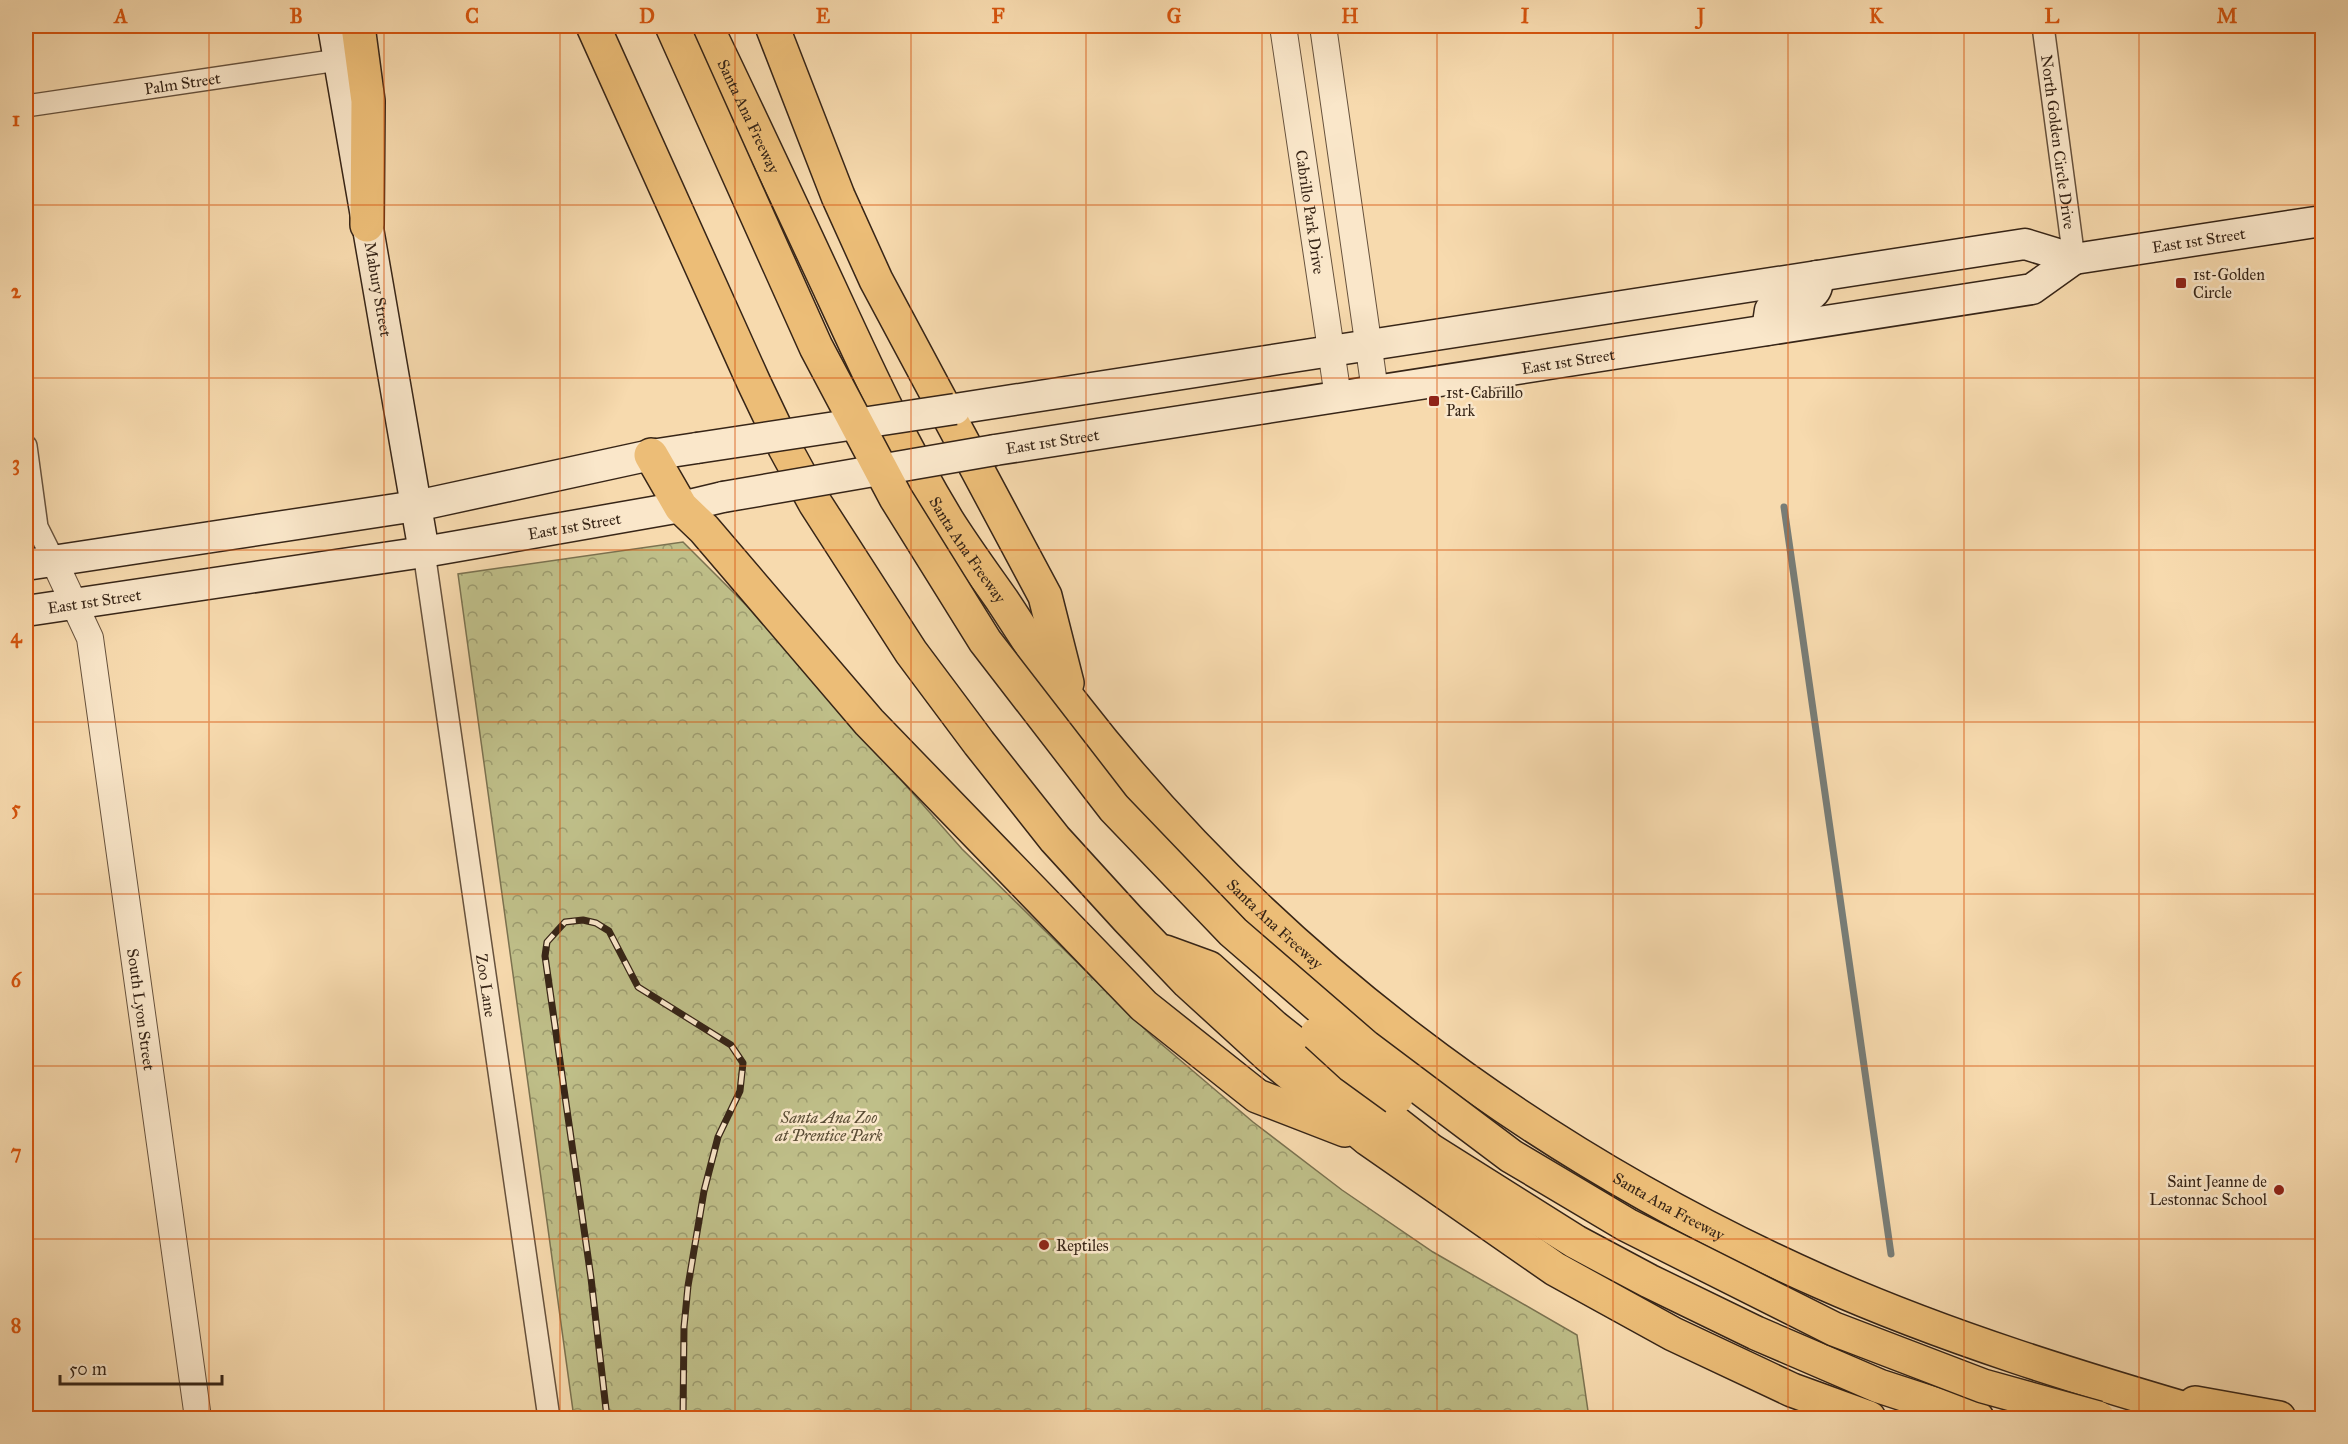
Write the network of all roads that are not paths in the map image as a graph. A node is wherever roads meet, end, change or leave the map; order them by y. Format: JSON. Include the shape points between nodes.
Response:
{"nodes":[{"id":1,"x":333,"y":26,"type":"edge"},
{"id":2,"x":358,"y":26,"type":"edge"},
{"id":3,"x":593,"y":26,"type":"edge"},
{"id":4,"x":649,"y":26,"type":"edge"},
{"id":5,"x":672,"y":26,"type":"edge"},
{"id":6,"x":706,"y":26,"type":"edge"},
{"id":7,"x":772,"y":26,"type":"edge"},
{"id":8,"x":1283,"y":26,"type":"edge"},
{"id":9,"x":1323,"y":26,"type":"edge"},
{"id":10,"x":2043,"y":26,"type":"edge"},
{"id":11,"x":338,"y":60,"type":"junction"},
{"id":12,"x":26,"y":106,"type":"edge"},
{"id":13,"x":2322,"y":221,"type":"edge"},
{"id":14,"x":368,"y":225,"type":"junction"},
{"id":15,"x":2074,"y":260,"type":"junction"},
{"id":16,"x":1817,"y":276,"type":"junction"},
{"id":17,"x":1767,"y":330,"type":"junction"},
{"id":18,"x":1369,"y":345,"type":"junction"},
{"id":19,"x":1332,"y":351,"type":"junction"},
{"id":20,"x":1375,"y":392,"type":"junction"},
{"id":21,"x":1338,"y":397,"type":"junction"},
{"id":22,"x":26,"y":446,"type":"edge"},
{"id":23,"x":651,"y":455,"type":"junction"},
{"id":24,"x":416,"y":506,"type":"junction"},
{"id":25,"x":681,"y":507,"type":"junction"},
{"id":26,"x":424,"y":552,"type":"junction"},
{"id":27,"x":40,"y":563,"type":"edge"},
{"id":28,"x":73,"y":604,"type":"junction"},
{"id":29,"x":26,"y":611,"type":"edge"},
{"id":30,"x":1073,"y":705,"type":"junction"},
{"id":31,"x":1155,"y":948,"type":"junction"},
{"id":32,"x":1368,"y":1139,"type":"junction"},
{"id":33,"x":2117,"y":1389,"type":"junction"},
{"id":34,"x":198,"y":1419,"type":"edge"},
{"id":35,"x":549,"y":1419,"type":"edge"},
{"id":36,"x":1869,"y":1419,"type":"edge"},
{"id":37,"x":1977,"y":1419,"type":"edge"},
{"id":38,"x":2018,"y":1419,"type":"edge"},
{"id":39,"x":2098,"y":1419,"type":"edge"},
{"id":40,"x":2216,"y":1419,"type":"edge"},
{"id":41,"x":2279,"y":1419,"type":"edge"}],
"edges":[{"from":1,"to":11,"type":"main road","name":"Mabury Street"},
{"from":2,"to":14,"type":"highway","via":[[368,102]]},
{"from":3,"to":31,"type":"highway","via":[[754,383],[815,503],[911,652],[979,743],[1055,839]]},
{"from":4,"to":38,"type":"highway","bridge":true,"via":[[797,350],[877,507],[971,650],[1100,821],[1221,947],[1352,1066],[1503,1174],[1617,1244],[1829,1349]]},
{"from":5,"to":39,"type":"highway","bridge":true,"via":[[816,347],[896,498],[985,641],[1114,808],[1233,932],[1366,1047],[1511,1156],[1626,1225],[1834,1329],[1983,1386]]},
{"from":6,"to":30,"type":"highway","name":"Santa Ana Freeway","via":[[905,447],[950,524]]},
{"from":7,"to":30,"type":"highway","via":[[838,196],[876,280],[1045,596]]},
{"from":8,"to":19,"type":"street","name":"Cabrillo Park Drive"},
{"from":9,"to":18,"type":"street"},
{"from":10,"to":15,"type":"street","name":"North Golden Circle Drive"},
{"from":11,"to":12,"type":"street","name":"Palm Street"},
{"from":11,"to":14,"type":"main road","name":"Mabury Street"},
{"from":13,"to":15,"type":"main road","name":"East 1st Street"},
{"from":14,"to":24,"type":"main road","name":"Mabury Street"},
{"from":15,"to":16,"type":"main road","name":"East 1st Street","via":[[2025,244]]},
{"from":15,"to":17,"type":"main road","name":"East 1st Street","via":[[2032,289]]},
{"from":16,"to":17,"type":"main road","via":[[1819,284],[1807,299],[1770,310]]},
{"from":16,"to":18,"type":"main road","name":"East 1st Street"},
{"from":17,"to":20,"type":"main road","name":"East 1st Street"},
{"from":18,"to":19,"type":"main road","name":"East 1st Street"},
{"from":18,"to":20,"type":"street"},
{"from":19,"to":21,"type":"street","name":"Cabrillo Park Drive"},
{"from":19,"to":23,"type":"main road","name":"East 1st Street","bridge":true},
{"from":20,"to":21,"type":"main road","name":"East 1st Street"},
{"from":21,"to":25,"type":"main road","name":"East 1st Street","bridge":true,"via":[[995,450]]},
{"from":22,"to":27,"type":"street"},
{"from":23,"to":24,"type":"main road","name":"East 1st Street"},
{"from":23,"to":25,"type":"highway"},
{"from":24,"to":26,"type":"main road","name":"Mabury Street"},
{"from":24,"to":27,"type":"main road","name":"East 1st Street"},
{"from":25,"to":26,"type":"main road","name":"East 1st Street"},
{"from":25,"to":32,"type":"highway","via":[[869,722],[1144,1006],[1257,1096]]},
{"from":26,"to":28,"type":"main road","name":"East 1st Street"},
{"from":26,"to":35,"type":"street","name":"Zoo Lane"},
{"from":27,"to":28,"type":"street","name":"South Lyon Street"},
{"from":28,"to":29,"type":"main road","name":"East 1st Street"},
{"from":28,"to":34,"type":"street","name":"South Lyon Street","via":[[90,638]]},
{"from":30,"to":33,"type":"highway","name":"Santa Ana Freeway","via":[[1150,797],[1238,890],[1440,1063],[1525,1120],[1695,1220],[1816,1280],[1976,1344]]},
{"from":31,"to":32,"type":"highway","via":[[1269,1056]]},
{"from":31,"to":37,"type":"highway","via":[[1209,968],[1274,1027],[1430,1150],[1576,1242],[1766,1338],[1879,1386]]},
{"from":32,"to":36,"type":"highway","via":[[1555,1269],[1684,1339],[1792,1390]]},
{"from":33,"to":40,"type":"highway","name":"Santa Ana Freeway"},
{"from":33,"to":41,"type":"highway"}]}
